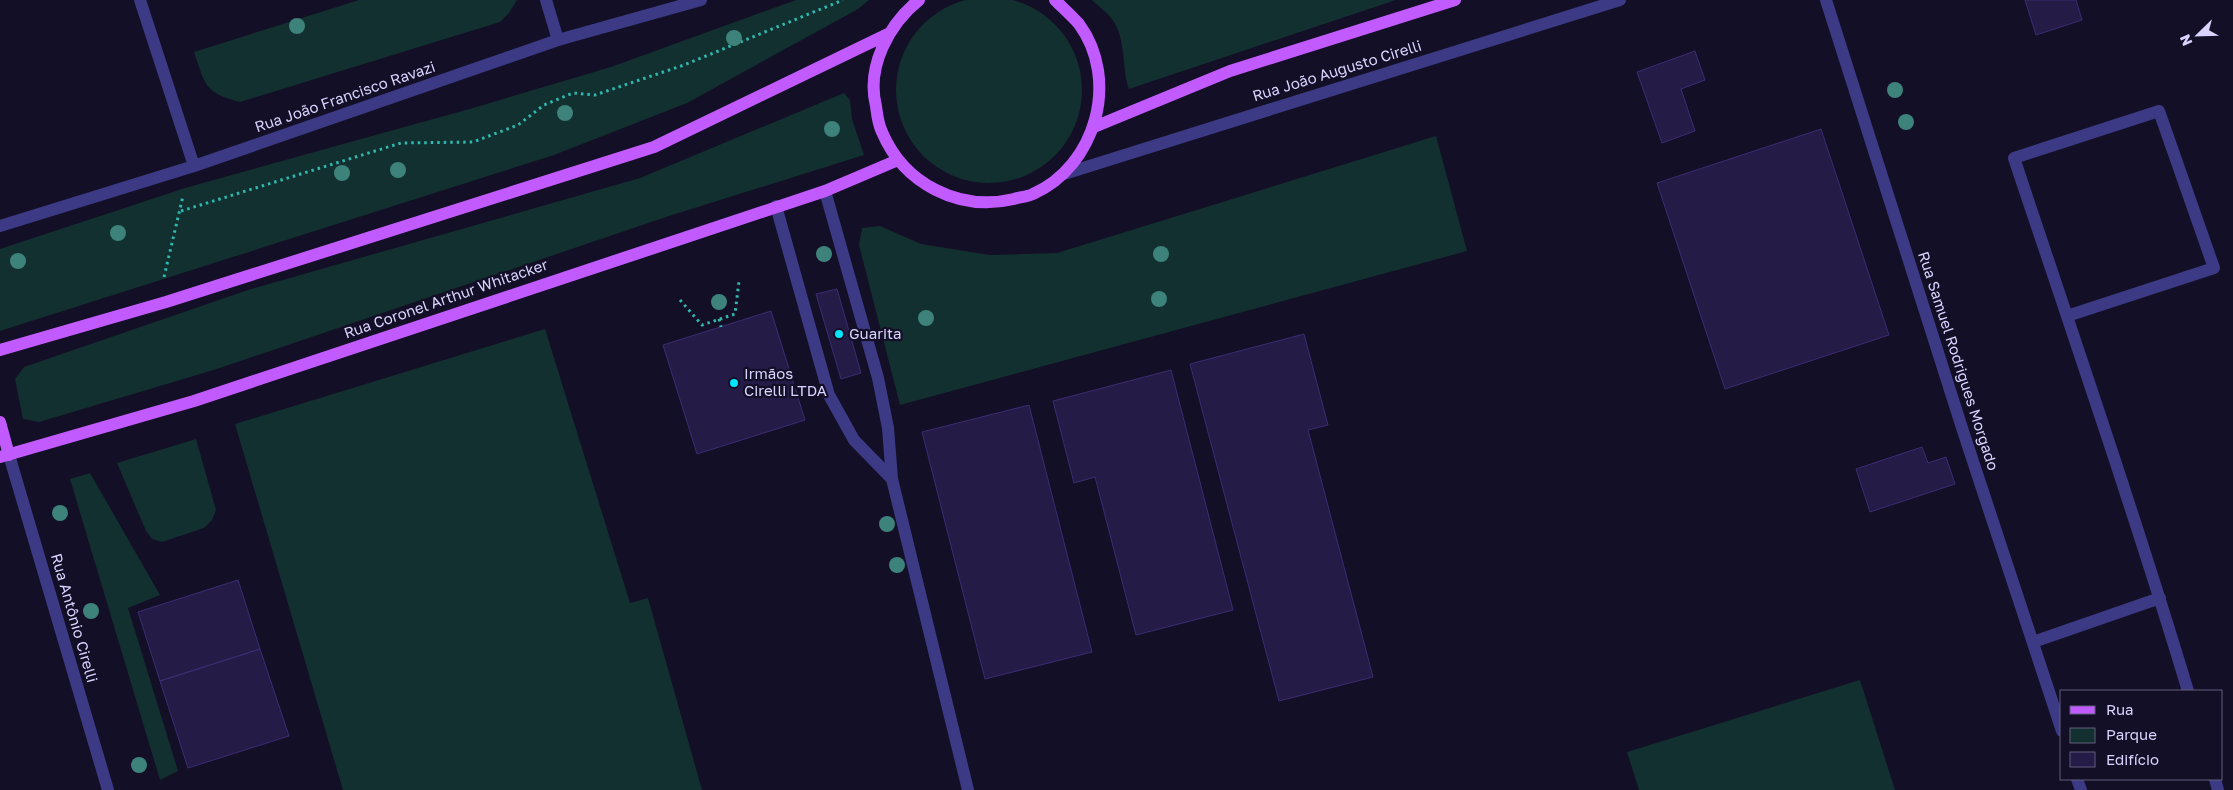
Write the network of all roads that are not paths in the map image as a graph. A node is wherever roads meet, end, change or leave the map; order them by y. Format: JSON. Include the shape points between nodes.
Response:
{"nodes":[{"id":1,"x":140,"y":0,"type":"edge"},
{"id":2,"x":546,"y":0,"type":"edge"},
{"id":3,"x":701,"y":0,"type":"edge"},
{"id":4,"x":919,"y":0,"type":"edge"},
{"id":5,"x":1055,"y":0,"type":"edge"},
{"id":6,"x":1455,"y":0,"type":"edge"},
{"id":7,"x":1620,"y":0,"type":"edge"},
{"id":8,"x":1826,"y":0,"type":"edge"},
{"id":9,"x":888,"y":34,"type":"junction"},
{"id":10,"x":558,"y":40,"type":"junction"},
{"id":11,"x":1094,"y":127,"type":"junction"},
{"id":12,"x":898,"y":160,"type":"junction"},
{"id":13,"x":194,"y":166,"type":"junction"},
{"id":14,"x":1064,"y":174,"type":"junction"},
{"id":15,"x":824,"y":191,"type":"junction"},
{"id":16,"x":776,"y":206,"type":"junction"},
{"id":17,"x":0,"y":226,"type":"edge"},
{"id":18,"x":2066,"y":316,"type":"junction"},
{"id":19,"x":0,"y":350,"type":"edge"},
{"id":20,"x":0,"y":422,"type":"edge"},
{"id":21,"x":4,"y":456,"type":"edge"},
{"id":22,"x":892,"y":479,"type":"junction"},
{"id":23,"x":2160,"y":598,"type":"junction"},
{"id":24,"x":2033,"y":642,"type":"junction"},
{"id":25,"x":2188,"y":690,"type":"edge"},
{"id":26,"x":2060,"y":725,"type":"edge"},
{"id":27,"x":108,"y":790,"type":"edge"},
{"id":28,"x":968,"y":790,"type":"edge"}],
"edges":[{"from":1,"to":13,"type":"street"},
{"from":2,"to":10,"type":"street"},
{"from":3,"to":10,"type":"street","name":"Rua João Francisco Ravazi"},
{"from":4,"to":9,"type":"main road","via":[[906,10]]},
{"from":5,"to":11,"type":"main road","via":[[1079,25],[1095,57],[1100,92]]},
{"from":6,"to":11,"type":"main road","via":[[1230,71]]},
{"from":7,"to":14,"type":"street","name":"Rua João Augusto Cirelli"},
{"from":8,"to":24,"type":"street","name":"Rua Samuel Rodrigues Morgado"},
{"from":9,"to":12,"type":"main road","via":[[876,65],[874,98],[881,131]]},
{"from":9,"to":19,"type":"main road","via":[[654,147],[166,302]]},
{"from":10,"to":13,"type":"street","name":"Rua João Francisco Ravazi"},
{"from":11,"to":14,"type":"main road","via":[[1082,153]]},
{"from":12,"to":14,"type":"main road","via":[[925,185],[959,200],[996,203],[1032,194]]},
{"from":12,"to":15,"type":"main road","name":"Rua Coronel Arthur Whitacker"},
{"from":13,"to":17,"type":"street","name":"Rua João Francisco Ravazi"},
{"from":15,"to":16,"type":"main road","name":"Rua Coronel Arthur Whitacker"},
{"from":15,"to":22,"type":"street","via":[[878,378],[888,428]]},
{"from":16,"to":21,"type":"main road","name":"Rua Coronel Arthur Whitacker","via":[[194,401]]},
{"from":16,"to":22,"type":"street","via":[[829,395],[854,440]]},
{"from":18,"to":18,"type":"street","via":[[2014,158],[2159,112],[2214,268]]},
{"from":18,"to":23,"type":"street"},
{"from":20,"to":21,"type":"main road"},
{"from":21,"to":27,"type":"street","name":"Rua Antônio Cirelli"},
{"from":22,"to":28,"type":"street"},
{"from":23,"to":24,"type":"street"},
{"from":23,"to":25,"type":"street"},
{"from":24,"to":26,"type":"street","name":"Rua Samuel Rodrigues Morgado"}]}
